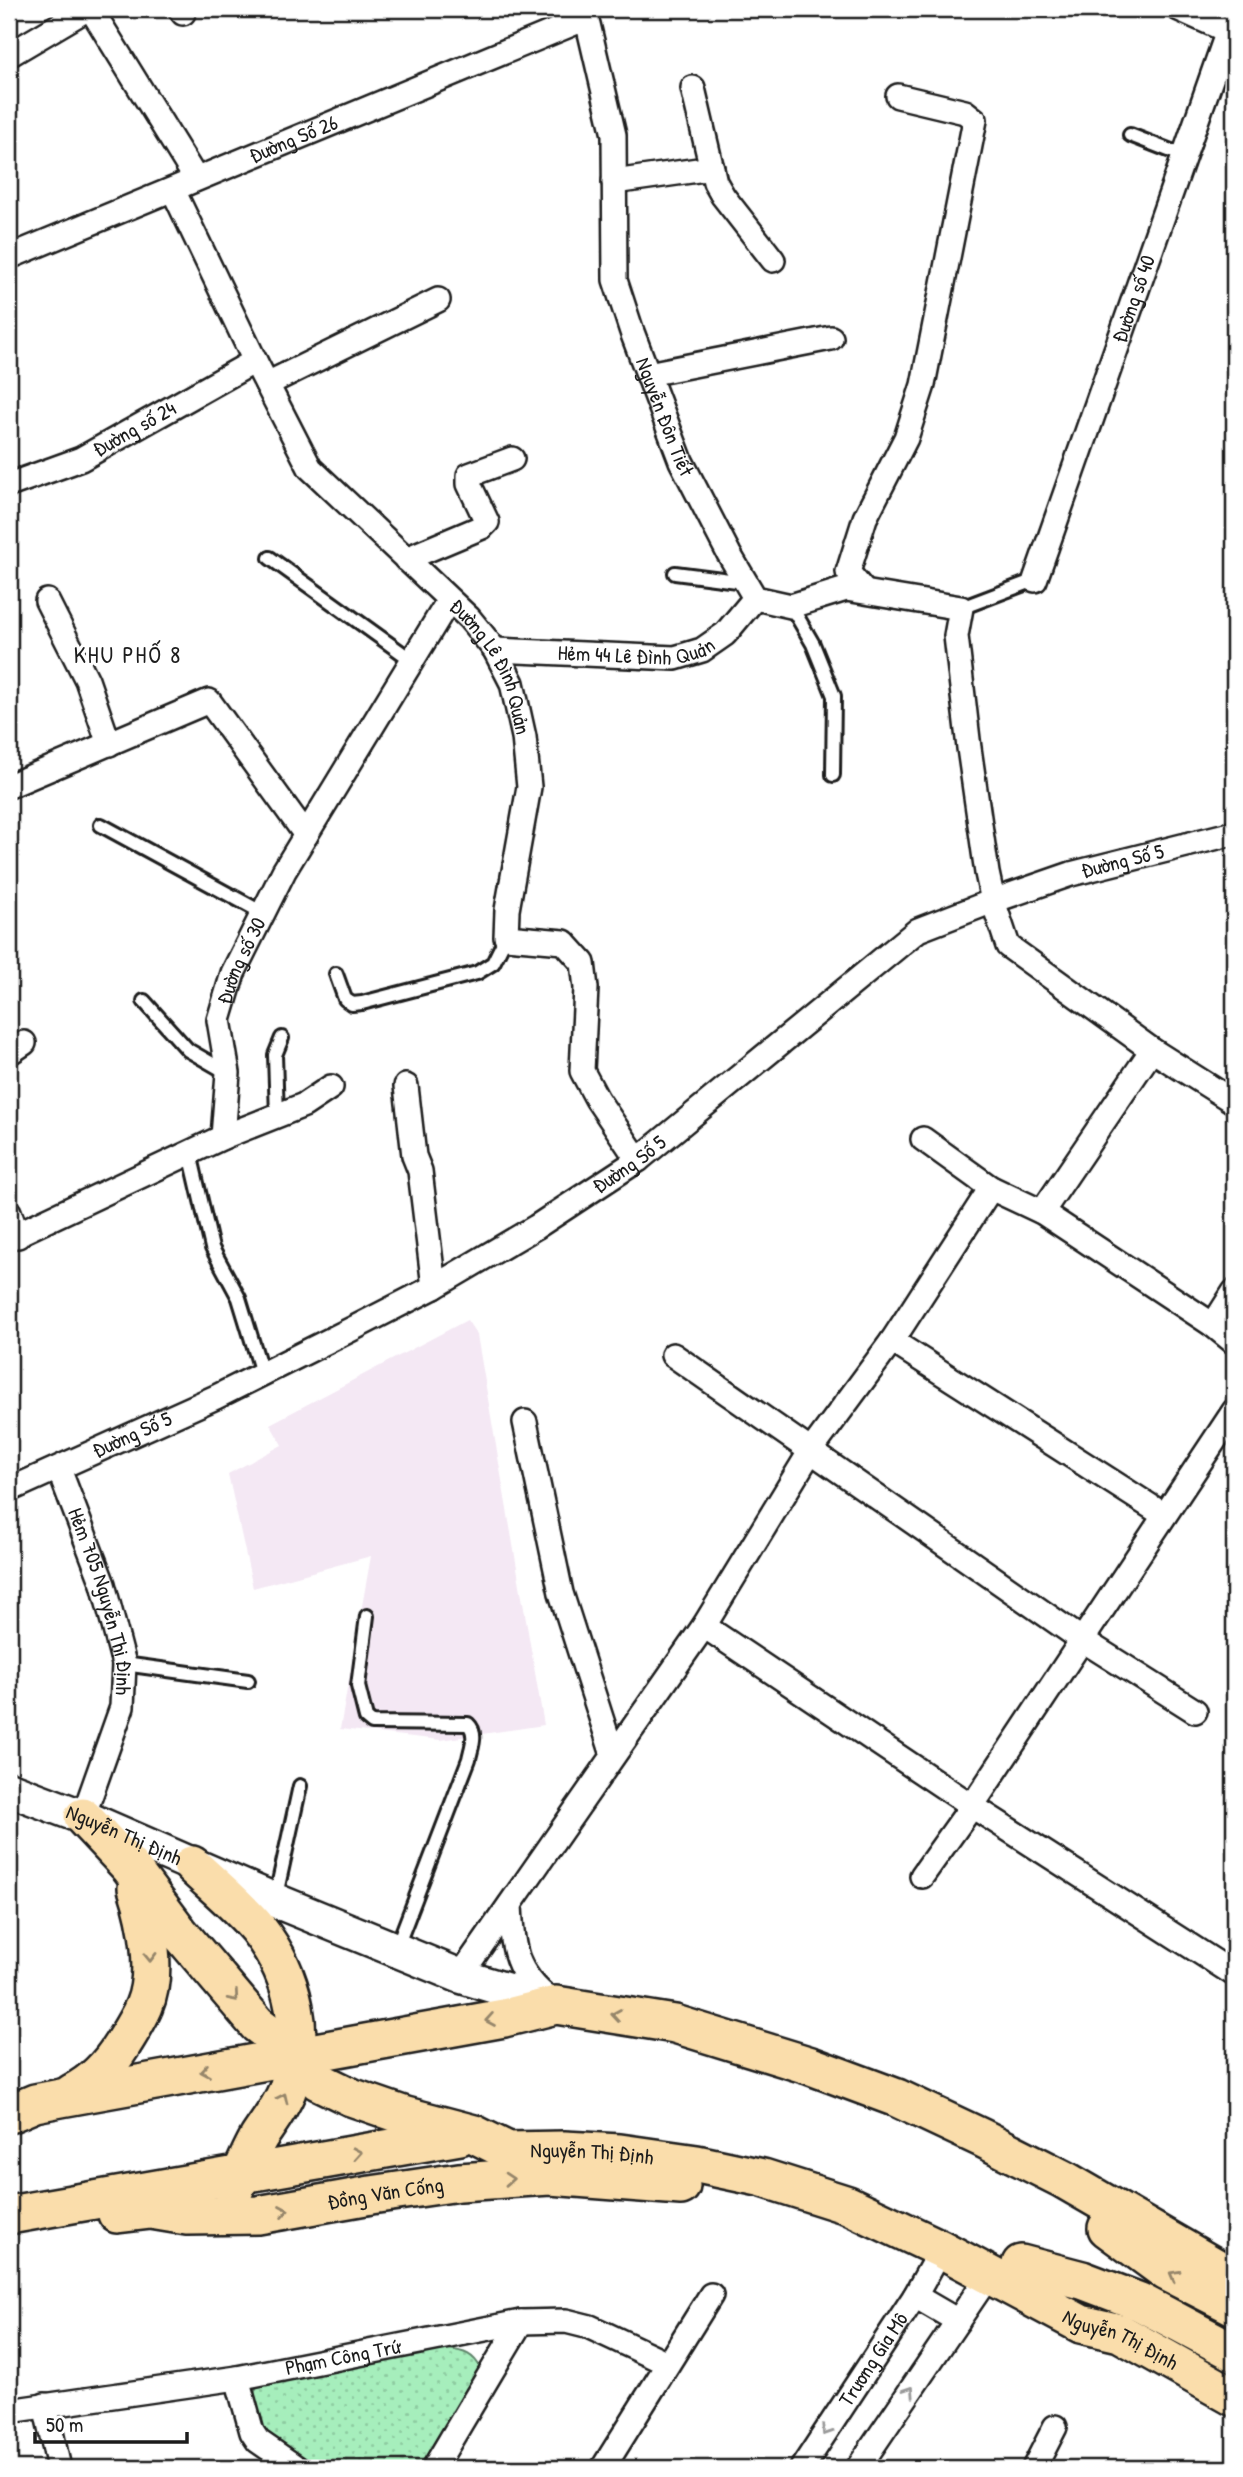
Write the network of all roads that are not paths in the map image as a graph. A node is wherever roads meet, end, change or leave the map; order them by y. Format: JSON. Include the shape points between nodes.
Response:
{"nodes":[{"id":1,"x":89,"y":9,"type":"edge"},
{"id":2,"x":1179,"y":9,"type":"edge"},
{"id":3,"x":589,"y":18,"type":"edge"},
{"id":4,"x":1231,"y":25,"type":"edge"},
{"id":5,"x":9,"y":55,"type":"edge"},
{"id":6,"x":693,"y":88,"type":"dead end"},
{"id":7,"x":898,"y":96,"type":"dead end"},
{"id":8,"x":1130,"y":135,"type":"dead end"},
{"id":9,"x":1184,"y":156,"type":"junction"},
{"id":10,"x":712,"y":168,"type":"junction"},
{"id":11,"x":196,"y":179,"type":"junction"},
{"id":12,"x":614,"y":182,"type":"junction"},
{"id":13,"x":173,"y":190,"type":"junction"},
{"id":14,"x":9,"y":257,"type":"edge"},
{"id":15,"x":773,"y":260,"type":"dead end"},
{"id":16,"x":438,"y":300,"type":"dead end"},
{"id":17,"x":831,"y":338,"type":"dead end"},
{"id":18,"x":255,"y":361,"type":"junction"},
{"id":19,"x":648,"y":374,"type":"junction"},
{"id":20,"x":267,"y":384,"type":"junction"},
{"id":21,"x":512,"y":459,"type":"dead end"},
{"id":22,"x":9,"y":485,"type":"edge"},
{"id":23,"x":270,"y":558,"type":"dead end"},
{"id":24,"x":407,"y":559,"type":"junction"},
{"id":25,"x":675,"y":573,"type":"dead end"},
{"id":26,"x":1035,"y":580,"type":"joint"},
{"id":27,"x":750,"y":590,"type":"junction"},
{"id":28,"x":863,"y":590,"type":"junction"},
{"id":29,"x":449,"y":600,"type":"junction"},
{"id":30,"x":47,"y":601,"type":"dead end"},
{"id":31,"x":790,"y":606,"type":"junction"},
{"id":32,"x":961,"y":608,"type":"junction"},
{"id":33,"x":495,"y":650,"type":"junction"},
{"id":34,"x":414,"y":661,"type":"junction"},
{"id":35,"x":109,"y":744,"type":"junction"},
{"id":36,"x":833,"y":775,"type":"dead end"},
{"id":37,"x":9,"y":786,"type":"edge"},
{"id":38,"x":101,"y":825,"type":"dead end"},
{"id":39,"x":1234,"y":833,"type":"edge"},
{"id":40,"x":306,"y":835,"type":"junction"},
{"id":41,"x":993,"y":901,"type":"junction"},
{"id":42,"x":263,"y":913,"type":"junction"},
{"id":43,"x":506,"y":937,"type":"junction"},
{"id":44,"x":336,"y":974,"type":"dead end"},
{"id":45,"x":144,"y":1001,"type":"dead end"},
{"id":46,"x":282,"y":1038,"type":"dead end"},
{"id":47,"x":1152,"y":1050,"type":"junction"},
{"id":48,"x":228,"y":1073,"type":"junction"},
{"id":49,"x":406,"y":1086,"type":"dead end"},
{"id":50,"x":331,"y":1087,"type":"dead end"},
{"id":51,"x":1234,"y":1102,"type":"edge"},
{"id":52,"x":276,"y":1116,"type":"junction"},
{"id":53,"x":223,"y":1137,"type":"junction"},
{"id":54,"x":923,"y":1139,"type":"dead end"},
{"id":55,"x":190,"y":1153,"type":"junction"},
{"id":56,"x":638,"y":1160,"type":"junction"},
{"id":57,"x":990,"y":1188,"type":"junction"},
{"id":58,"x":9,"y":1212,"type":"edge"},
{"id":59,"x":1042,"y":1212,"type":"junction"},
{"id":60,"x":14,"y":1237,"type":"edge"},
{"id":61,"x":434,"y":1287,"type":"junction"},
{"id":62,"x":1234,"y":1292,"type":"edge"},
{"id":63,"x":1213,"y":1325,"type":"junction"},
{"id":64,"x":892,"y":1341,"type":"junction"},
{"id":65,"x":1234,"y":1342,"type":"edge"},
{"id":66,"x":673,"y":1355,"type":"dead end"},
{"id":67,"x":262,"y":1373,"type":"junction"},
{"id":68,"x":1234,"y":1411,"type":"edge"},
{"id":69,"x":525,"y":1422,"type":"dead end"},
{"id":70,"x":810,"y":1452,"type":"junction"},
{"id":71,"x":59,"y":1468,"type":"junction"},
{"id":72,"x":9,"y":1490,"type":"edge"},
{"id":73,"x":1164,"y":1515,"type":"junction"},
{"id":74,"x":367,"y":1616,"type":"dead end"},
{"id":75,"x":704,"y":1626,"type":"junction"},
{"id":76,"x":1081,"y":1639,"type":"junction"},
{"id":77,"x":124,"y":1664,"type":"junction"},
{"id":78,"x":248,"y":1681,"type":"dead end"},
{"id":79,"x":1195,"y":1710,"type":"dead end"},
{"id":80,"x":613,"y":1755,"type":"junction"},
{"id":81,"x":300,"y":1786,"type":"dead end"},
{"id":82,"x":9,"y":1789,"type":"edge"},
{"id":83,"x":972,"y":1806,"type":"junction"},
{"id":84,"x":83,"y":1817,"type":"junction"},
{"id":85,"x":192,"y":1865,"type":"junction"},
{"id":86,"x":130,"y":1867,"type":"junction"},
{"id":87,"x":922,"y":1876,"type":"dead end"},
{"id":88,"x":274,"y":1900,"type":"junction"},
{"id":89,"x":510,"y":1905,"type":"junction"},
{"id":90,"x":396,"y":1949,"type":"junction"},
{"id":91,"x":1234,"y":1974,"type":"edge"},
{"id":92,"x":460,"y":1976,"type":"junction"},
{"id":93,"x":556,"y":2005,"type":"junction"},
{"id":94,"x":675,"y":2024,"type":"junction"},
{"id":95,"x":296,"y":2054,"type":"junction"},
{"id":96,"x":28,"y":2103,"type":"edge"},
{"id":97,"x":474,"y":2134,"type":"junction"},
{"id":98,"x":259,"y":2138,"type":"junction"},
{"id":99,"x":766,"y":2169,"type":"junction"},
{"id":100,"x":242,"y":2173,"type":"junction"},
{"id":101,"x":191,"y":2182,"type":"junction"},
{"id":102,"x":92,"y":2208,"type":"junction"},
{"id":103,"x":151,"y":2210,"type":"junction"},
{"id":104,"x":9,"y":2215,"type":"edge"},
{"id":105,"x":224,"y":2217,"type":"junction"},
{"id":106,"x":9,"y":2234,"type":"edge"},
{"id":107,"x":946,"y":2240,"type":"junction"},
{"id":108,"x":1004,"y":2265,"type":"junction"},
{"id":109,"x":1234,"y":2278,"type":"edge"},
{"id":110,"x":711,"y":2295,"type":"dead end"},
{"id":111,"x":915,"y":2296,"type":"junction"},
{"id":112,"x":1067,"y":2316,"type":"junction"},
{"id":113,"x":958,"y":2321,"type":"junction"},
{"id":114,"x":521,"y":2322,"type":"junction"},
{"id":115,"x":1120,"y":2333,"type":"junction"},
{"id":116,"x":1156,"y":2342,"type":"junction"},
{"id":117,"x":1234,"y":2352,"type":"edge"},
{"id":118,"x":667,"y":2363,"type":"junction"},
{"id":119,"x":237,"y":2378,"type":"junction"},
{"id":120,"x":1234,"y":2384,"type":"edge"},
{"id":121,"x":1234,"y":2397,"type":"edge"},
{"id":122,"x":45,"y":2405,"type":"junction"},
{"id":123,"x":9,"y":2411,"type":"edge"},
{"id":124,"x":1234,"y":2419,"type":"edge"},
{"id":125,"x":1055,"y":2427,"type":"dead end"},
{"id":126,"x":59,"y":2468,"type":"edge"},
{"id":127,"x":298,"y":2468,"type":"edge"},
{"id":128,"x":434,"y":2468,"type":"edge"},
{"id":129,"x":603,"y":2468,"type":"edge"},
{"id":130,"x":802,"y":2468,"type":"edge"},
{"id":131,"x":858,"y":2468,"type":"edge"},
{"id":132,"x":1034,"y":2468,"type":"edge"}],
"edges":[{"from":1,"to":5,"type":"street"},
{"from":1,"to":11,"type":"street"},
{"from":2,"to":4,"type":"street"},
{"from":3,"to":11,"type":"street","name":"Đường Số 26"},
{"from":3,"to":12,"type":"street","name":"Nguyễn Đôn Tiết","via":[[614,135]]},
{"from":4,"to":9,"type":"street","name":"Đường số 40"},
{"from":6,"to":10,"type":"street"},
{"from":7,"to":28,"type":"street","via":[[965,111],[975,120],[923,385],[906,438],[865,518],[848,572]]},
{"from":8,"to":9,"type":"lane"},
{"from":9,"to":26,"type":"street","name":"Đường số 40"},
{"from":10,"to":12,"type":"street"},
{"from":10,"to":15,"type":"street","via":[[723,196]]},
{"from":11,"to":13,"type":"street","name":"Đường Số 26"},
{"from":12,"to":19,"type":"street","name":"Nguyễn Đôn Tiết","via":[[615,280]]},
{"from":13,"to":14,"type":"street","name":"Đường Số 26"},
{"from":13,"to":18,"type":"street","name":"Đường Lê Đình Quản"},
{"from":16,"to":20,"type":"street"},
{"from":17,"to":19,"type":"street"},
{"from":18,"to":20,"type":"street","name":"Đường Lê Đình Quản"},
{"from":18,"to":22,"type":"street","name":"Đường số 24","via":[[81,459]]},
{"from":19,"to":27,"type":"street","name":"Nguyễn Đôn Tiết","via":[[681,461]]},
{"from":20,"to":24,"type":"street","name":"Đường Lê Đình Quản","via":[[310,468]]},
{"from":21,"to":24,"type":"street","via":[[469,475],[487,522],[482,527]]},
{"from":23,"to":34,"type":"lane"},
{"from":24,"to":29,"type":"street","name":"Đường Lê Đình Quản"},
{"from":25,"to":27,"type":"lane"},
{"from":26,"to":32,"type":"lane"},
{"from":27,"to":31,"type":"street"},
{"from":27,"to":33,"type":"street","name":"Hẻm 44 Lê Đình Quản","via":[[724,634],[702,650],[675,658]]},
{"from":28,"to":31,"type":"street","via":[[846,589]]},
{"from":28,"to":32,"type":"street"},
{"from":29,"to":33,"type":"street","name":"Đường Lê Đình Quản"},
{"from":29,"to":34,"type":"street","name":"Đường số 30"},
{"from":30,"to":35,"type":"street","via":[[87,680]]},
{"from":31,"to":36,"type":"lane","via":[[813,644],[834,696]]},
{"from":32,"to":41,"type":"street","via":[[956,636]]},
{"from":33,"to":43,"type":"street","name":"Đường Lê Đình Quản","via":[[512,682],[529,787]]},
{"from":34,"to":40,"type":"street","name":"Đường số 30"},
{"from":35,"to":37,"type":"street"},
{"from":35,"to":40,"type":"street","via":[[209,701]]},
{"from":38,"to":42,"type":"lane"},
{"from":39,"to":41,"type":"street","name":"Đường Số 5","via":[[1071,874]]},
{"from":40,"to":42,"type":"street","name":"Đường số 30"},
{"from":41,"to":47,"type":"street","via":[[1008,946]]},
{"from":41,"to":56,"type":"street","name":"Đường Số 5","via":[[918,930]]},
{"from":42,"to":48,"type":"street","name":"Đường số 30","via":[[233,973],[219,1020]]},
{"from":43,"to":44,"type":"lane","via":[[493,963],[477,973],[362,1003],[345,999]]},
{"from":43,"to":56,"type":"street","via":[[564,942],[583,963],[582,1071]]},
{"from":45,"to":48,"type":"lane","via":[[188,1050]]},
{"from":46,"to":52,"type":"lane","via":[[275,1055]]},
{"from":47,"to":51,"type":"street"},
{"from":47,"to":59,"type":"street"},
{"from":48,"to":53,"type":"street","name":"Đường số 30"},
{"from":49,"to":61,"type":"street"},
{"from":50,"to":52,"type":"street"},
{"from":52,"to":53,"type":"street"},
{"from":53,"to":55,"type":"street"},
{"from":54,"to":57,"type":"street"},
{"from":55,"to":60,"type":"street"},
{"from":55,"to":67,"type":"lane","via":[[212,1248],[239,1298]]},
{"from":56,"to":61,"type":"street","name":"Đường Số 5"},
{"from":57,"to":59,"type":"street"},
{"from":57,"to":64,"type":"street"},
{"from":58,"to":60,"type":"street"},
{"from":59,"to":63,"type":"street"},
{"from":61,"to":67,"type":"street","name":"Đường Số 5"},
{"from":62,"to":63,"type":"street"},
{"from":63,"to":65,"type":"street"},
{"from":64,"to":70,"type":"street"},
{"from":64,"to":73,"type":"street"},
{"from":66,"to":70,"type":"street"},
{"from":67,"to":71,"type":"street","name":"Đường Số 5"},
{"from":68,"to":73,"type":"street"},
{"from":69,"to":80,"type":"street","via":[[561,1593]]},
{"from":70,"to":75,"type":"street"},
{"from":70,"to":76,"type":"street"},
{"from":71,"to":72,"type":"street","name":"Đường Số 5"},
{"from":71,"to":77,"type":"street","name":"Hẻm 705 Nguyễn Thị Định","via":[[103,1584]]},
{"from":73,"to":76,"type":"street"},
{"from":74,"to":90,"type":"lane","via":[[358,1686],[366,1718],[372,1723],[468,1724],[474,1735],[469,1759]]},
{"from":75,"to":80,"type":"street"},
{"from":75,"to":83,"type":"street"},
{"from":76,"to":79,"type":"street"},
{"from":76,"to":83,"type":"street"},
{"from":77,"to":78,"type":"lane"},
{"from":77,"to":84,"type":"street","name":"Hẻm 705 Nguyễn Thị Định","via":[[122,1707]]},
{"from":80,"to":89,"type":"street"},
{"from":81,"to":88,"type":"lane"},
{"from":82,"to":84,"type":"main road","name":"Nguyễn Thị Định"},
{"from":83,"to":87,"type":"street"},
{"from":83,"to":91,"type":"street"},
{"from":84,"to":85,"type":"main road","name":"Nguyễn Thị Định"},
{"from":84,"to":86,"type":"main road","name":"Nguyễn Thị Định"},
{"from":85,"to":88,"type":"main road","name":"Nguyễn Thị Định"},
{"from":85,"to":95,"type":"main road","via":[[257,1928],[274,1954],[291,1991]]},
{"from":86,"to":95,"type":"main road","name":"Nguyễn Thị Định","one_way":true,"via":[[257,2024]]},
{"from":86,"to":96,"type":"main road","one_way":true,"via":[[149,1939],[145,2004],[114,2059],[89,2085]]},
{"from":88,"to":90,"type":"main road","name":"Nguyễn Thị Định"},
{"from":89,"to":92,"type":"street"},
{"from":89,"to":93,"type":"street","via":[[512,1942],[522,1973]]},
{"from":90,"to":92,"type":"main road","name":"Nguyễn Thị Định"},
{"from":92,"to":93,"type":"main road","name":"Nguyễn Thị Định"},
{"from":94,"to":93,"type":"main road","name":"Nguyễn Thị Định","one_way":true},
{"from":93,"to":95,"type":"main road","one_way":true},
{"from":109,"to":94,"type":"main road","name":"Nguyễn Thị Định","one_way":true,"via":[[1167,2272],[982,2138],[897,2098]]},
{"from":94,"to":109,"type":"main road","name":"Nguyễn Thị Định","via":[[736,2025],[807,2043],[1008,2126],[1081,2170]]},
{"from":95,"to":96,"type":"main road","one_way":true},
{"from":95,"to":97,"type":"main road","name":"Nguyễn Thị Định","via":[[318,2081],[351,2097]]},
{"from":98,"to":95,"type":"main road","one_way":true,"via":[[287,2090]]},
{"from":97,"to":99,"type":"main road","name":"Nguyễn Thị Định","via":[[508,2151],[620,2153]]},
{"from":100,"to":97,"type":"main road","name":"Đồng Văn Cống","one_way":true},
{"from":98,"to":100,"type":"main road"},
{"from":98,"to":101,"type":"main road"},
{"from":105,"to":99,"type":"main road","name":"Đồng Văn Cống","one_way":true,"via":[[459,2182],[550,2176],[708,2189],[744,2187]]},
{"from":99,"to":107,"type":"main road","name":"Nguyễn Thị Định","via":[[846,2184]]},
{"from":100,"to":101,"type":"main road","name":"Đồng Văn Cống"},
{"from":100,"to":103,"type":"main road","via":[[205,2200]]},
{"from":100,"to":105,"type":"main road"},
{"from":101,"to":102,"type":"main road","name":"Đồng Văn Cống"},
{"from":102,"to":103,"type":"main road","name":"Đồng Văn Cống"},
{"from":102,"to":104,"type":"main road","name":"Đồng Văn Cống"},
{"from":102,"to":106,"type":"main road","name":"Đồng Văn Cống"},
{"from":103,"to":105,"type":"main road","name":"Đồng Văn Cống"},
{"from":107,"to":108,"type":"main road","name":"Nguyễn Thị Định"},
{"from":107,"to":111,"type":"street","name":"Trương Gia Mô"},
{"from":108,"to":112,"type":"main road"},
{"from":108,"to":113,"type":"street"},
{"from":108,"to":116,"type":"main road","name":"Nguyễn Thị Định"},
{"from":108,"to":117,"type":"main road","name":"Nguyễn Thị Định","via":[[1082,2280],[1140,2302]]},
{"from":110,"to":118,"type":"street"},
{"from":111,"to":113,"type":"street"},
{"from":111,"to":130,"type":"street","name":"Trương Gia Mô","one_way":true},
{"from":112,"to":115,"type":"main road","name":"Nguyễn Thị Định"},
{"from":112,"to":124,"type":"main road"},
{"from":131,"to":113,"type":"street","one_way":true},
{"from":114,"to":118,"type":"street","name":"Phạm Công Trứ","via":[[566,2321],[590,2327]]},
{"from":114,"to":119,"type":"street","name":"Phạm Công Trứ"},
{"from":114,"to":128,"type":"street"},
{"from":115,"to":116,"type":"main road"},
{"from":115,"to":121,"type":"main road","name":"Nguyễn Thị Định"},
{"from":116,"to":120,"type":"main road","name":"Nguyễn Thị Định"},
{"from":118,"to":129,"type":"street"},
{"from":119,"to":122,"type":"street","name":"Phạm Công Trứ"},
{"from":119,"to":127,"type":"street","via":[[258,2441]]},
{"from":122,"to":123,"type":"street","name":"Phạm Công Trứ"},
{"from":122,"to":126,"type":"street"},
{"from":125,"to":132,"type":"street"}]}
